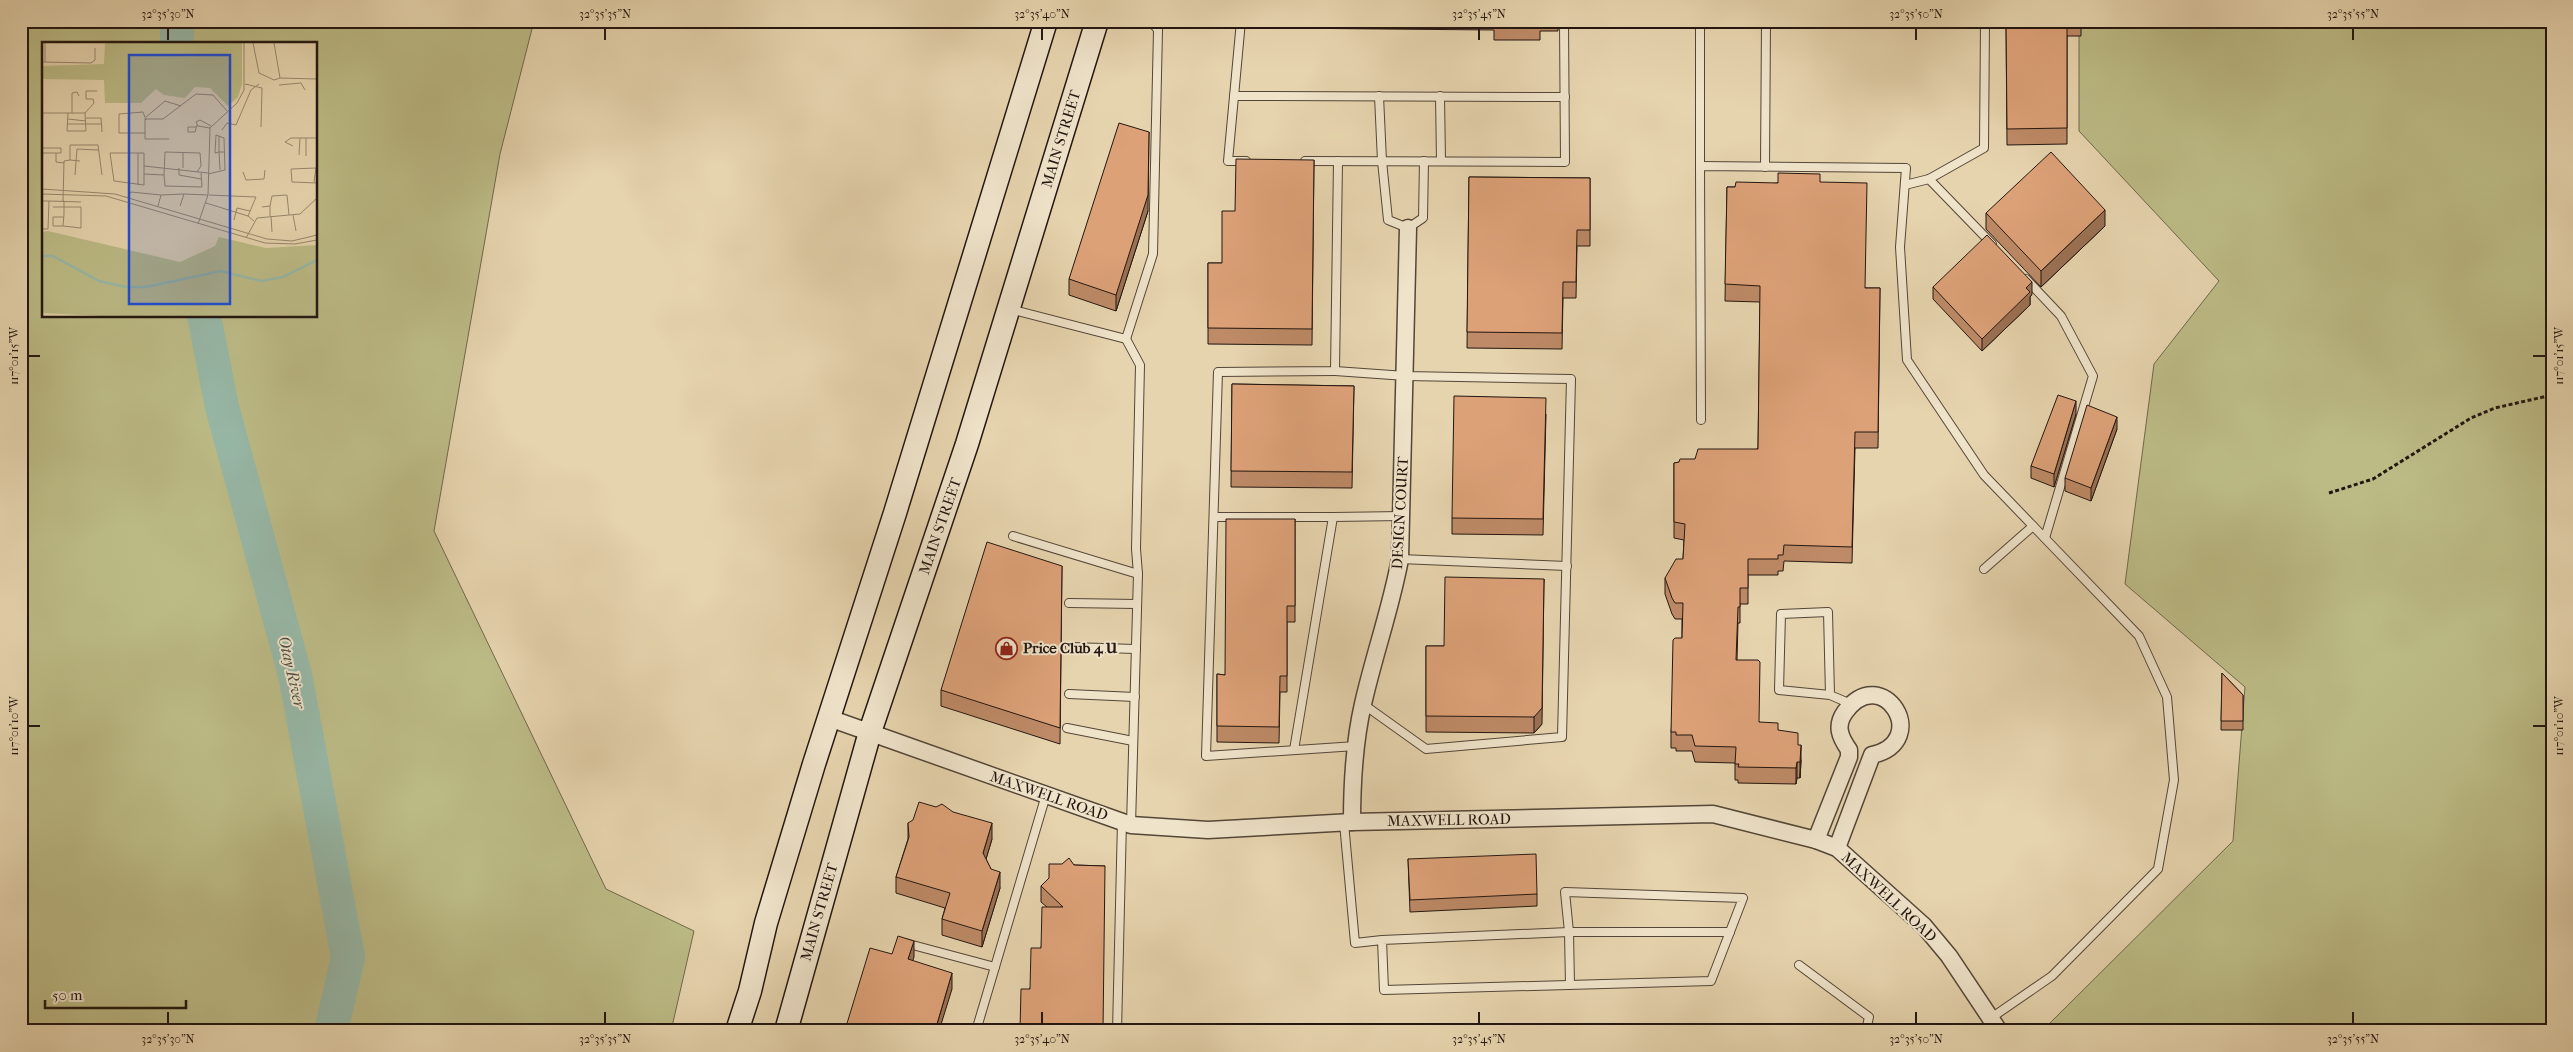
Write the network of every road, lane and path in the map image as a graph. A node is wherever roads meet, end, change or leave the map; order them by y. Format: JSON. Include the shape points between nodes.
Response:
{"nodes":[{"id":1,"x":1046,"y":21,"type":"edge"},
{"id":2,"x":1097,"y":21,"type":"edge"},
{"id":3,"x":1152,"y":21,"type":"edge"},
{"id":4,"x":1241,"y":21,"type":"edge"},
{"id":5,"x":1564,"y":21,"type":"edge"},
{"id":6,"x":1700,"y":21,"type":"edge"},
{"id":7,"x":1766,"y":21,"type":"edge"},
{"id":8,"x":1985,"y":21,"type":"edge"},
{"id":9,"x":1234,"y":96,"type":"junction"},
{"id":10,"x":1379,"y":96,"type":"junction"},
{"id":11,"x":1440,"y":96,"type":"junction"},
{"id":12,"x":1565,"y":96,"type":"junction"},
{"id":13,"x":1256,"y":161,"type":"edge"},
{"id":14,"x":1292,"y":161,"type":"edge"},
{"id":15,"x":1338,"y":161,"type":"junction"},
{"id":16,"x":1382,"y":161,"type":"junction"},
{"id":17,"x":1424,"y":161,"type":"junction"},
{"id":18,"x":1441,"y":161,"type":"junction"},
{"id":19,"x":1700,"y":166,"type":"junction"},
{"id":20,"x":1765,"y":167,"type":"junction"},
{"id":21,"x":1929,"y":179,"type":"junction"},
{"id":22,"x":1905,"y":185,"type":"junction"},
{"id":23,"x":1408,"y":228,"type":"junction"},
{"id":24,"x":1995,"y":247,"type":"edge"},
{"id":25,"x":2022,"y":275,"type":"edge"},
{"id":26,"x":1008,"y":309,"type":"junction"},
{"id":27,"x":1126,"y":339,"type":"junction"},
{"id":28,"x":1335,"y":371,"type":"junction"},
{"id":29,"x":1406,"y":376,"type":"junction"},
{"id":30,"x":2552,"y":395,"type":"edge"},
{"id":31,"x":1701,"y":420,"type":"dead end"},
{"id":32,"x":2329,"y":492,"type":"dead end"},
{"id":33,"x":1402,"y":516,"type":"junction"},
{"id":34,"x":1214,"y":517,"type":"junction"},
{"id":35,"x":1333,"y":517,"type":"junction"},
{"id":36,"x":2033,"y":526,"type":"junction"},
{"id":37,"x":1013,"y":536,"type":"dead end"},
{"id":38,"x":2045,"y":538,"type":"junction"},
{"id":39,"x":1400,"y":558,"type":"junction"},
{"id":40,"x":1567,"y":566,"type":"junction"},
{"id":41,"x":1984,"y":569,"type":"dead end"},
{"id":42,"x":1138,"y":574,"type":"junction"},
{"id":43,"x":1070,"y":603,"type":"dead end"},
{"id":44,"x":1137,"y":604,"type":"junction"},
{"id":45,"x":1070,"y":647,"type":"dead end"},
{"id":46,"x":1136,"y":649,"type":"junction"},
{"id":47,"x":1068,"y":694,"type":"dead end"},
{"id":48,"x":1830,"y":695,"type":"junction"},
{"id":49,"x":1135,"y":697,"type":"junction"},
{"id":50,"x":1363,"y":704,"type":"junction"},
{"id":51,"x":1850,"y":704,"type":"junction"},
{"id":52,"x":828,"y":718,"type":"junction"},
{"id":53,"x":1067,"y":728,"type":"dead end"},
{"id":54,"x":870,"y":732,"type":"junction"},
{"id":55,"x":1133,"y":741,"type":"junction"},
{"id":56,"x":1356,"y":746,"type":"junction"},
{"id":57,"x":1294,"y":750,"type":"junction"},
{"id":58,"x":1046,"y":795,"type":"junction"},
{"id":59,"x":1127,"y":823,"type":"junction"},
{"id":60,"x":1348,"y":823,"type":"junction"},
{"id":61,"x":1816,"y":840,"type":"junction"},
{"id":62,"x":1837,"y":848,"type":"junction"},
{"id":63,"x":1569,"y":932,"type":"junction"},
{"id":64,"x":1730,"y":932,"type":"junction"},
{"id":65,"x":1382,"y":940,"type":"junction"},
{"id":66,"x":900,"y":942,"type":"edge"},
{"id":67,"x":1799,"y":965,"type":"dead end"},
{"id":68,"x":995,"y":966,"type":"junction"},
{"id":69,"x":1570,"y":985,"type":"junction"},
{"id":70,"x":1995,"y":1024,"type":"edge"},
{"id":71,"x":737,"y":1031,"type":"edge"},
{"id":72,"x":786,"y":1031,"type":"edge"},
{"id":73,"x":976,"y":1031,"type":"edge"},
{"id":74,"x":1117,"y":1031,"type":"edge"},
{"id":75,"x":1866,"y":1031,"type":"edge"}],
"edges":[{"from":1,"to":52,"type":"main road","via":[[895,513]]},
{"from":2,"to":26,"type":"main road","name":"MAIN STREET"},
{"from":3,"to":27,"type":"lane","via":[[1158,30],[1152,254]]},
{"from":4,"to":9,"type":"lane"},
{"from":5,"to":12,"type":"lane"},
{"from":6,"to":19,"type":"lane"},
{"from":7,"to":20,"type":"lane"},
{"from":8,"to":21,"type":"lane","via":[[1984,148]]},
{"from":9,"to":10,"type":"lane"},
{"from":9,"to":13,"type":"lane","via":[[1228,161]]},
{"from":10,"to":11,"type":"lane"},
{"from":10,"to":16,"type":"lane"},
{"from":11,"to":12,"type":"lane"},
{"from":11,"to":18,"type":"lane"},
{"from":12,"to":18,"type":"lane","via":[[1565,162]]},
{"from":14,"to":15,"type":"lane"},
{"from":15,"to":16,"type":"lane"},
{"from":15,"to":28,"type":"lane"},
{"from":16,"to":17,"type":"lane"},
{"from":16,"to":23,"type":"lane","via":[[1388,220]]},
{"from":17,"to":18,"type":"lane"},
{"from":17,"to":23,"type":"lane","via":[[1423,218]]},
{"from":19,"to":20,"type":"lane"},
{"from":19,"to":31,"type":"lane"},
{"from":20,"to":22,"type":"lane","via":[[1906,168]]},
{"from":21,"to":22,"type":"lane"},
{"from":21,"to":24,"type":"lane"},
{"from":22,"to":36,"type":"lane","via":[[1900,247],[1907,360],[1984,475]]},
{"from":23,"to":29,"type":"street","name":"DESIGN COURT"},
{"from":25,"to":38,"type":"lane","via":[[2061,316],[2093,376]]},
{"from":26,"to":27,"type":"lane"},
{"from":26,"to":54,"type":"main road","name":"MAIN STREET","via":[[967,444]]},
{"from":27,"to":42,"type":"lane","via":[[1140,365]]},
{"from":28,"to":29,"type":"lane"},
{"from":28,"to":34,"type":"lane","via":[[1218,372]]},
{"from":29,"to":33,"type":"street","name":"DESIGN COURT"},
{"from":29,"to":40,"type":"lane","via":[[1572,378]]},
{"from":30,"to":32,"type":"path","via":[[2495,408],[2470,418],[2373,479]]},
{"from":33,"to":35,"type":"lane"},
{"from":33,"to":39,"type":"street","name":"DESIGN COURT"},
{"from":34,"to":35,"type":"lane"},
{"from":34,"to":57,"type":"lane","via":[[1206,756]]},
{"from":35,"to":57,"type":"lane"},
{"from":36,"to":38,"type":"lane"},
{"from":36,"to":41,"type":"lane"},
{"from":37,"to":42,"type":"lane"},
{"from":38,"to":70,"type":"lane","via":[[2139,636],[2167,697],[2174,780],[2158,869],[2052,976]]},
{"from":39,"to":40,"type":"lane"},
{"from":39,"to":50,"type":"street","name":"DESIGN COURT","via":[[1394,593]]},
{"from":40,"to":50,"type":"lane","via":[[1562,737],[1426,749]]},
{"from":42,"to":44,"type":"lane"},
{"from":43,"to":44,"type":"lane"},
{"from":44,"to":46,"type":"lane"},
{"from":45,"to":46,"type":"lane"},
{"from":46,"to":49,"type":"lane"},
{"from":47,"to":49,"type":"lane"},
{"from":48,"to":48,"type":"lane","via":[[1779,690],[1781,614],[1828,612]]},
{"from":48,"to":51,"type":"lane"},
{"from":49,"to":55,"type":"lane"},
{"from":50,"to":56,"type":"street","name":"DESIGN COURT"},
{"from":51,"to":61,"type":"street","via":[[1840,718],[1839,729],[1849,757]]},
{"from":51,"to":62,"type":"street","via":[[1869,695],[1882,697],[1896,708],[1901,725],[1895,742],[1881,753],[1872,755]]},
{"from":52,"to":54,"type":"street","name":"MAXWELL ROAD"},
{"from":52,"to":71,"type":"main road"},
{"from":53,"to":55,"type":"lane"},
{"from":54,"to":58,"type":"street","name":"MAXWELL ROAD"},
{"from":54,"to":72,"type":"main road","name":"MAIN STREET"},
{"from":55,"to":59,"type":"lane"},
{"from":56,"to":57,"type":"lane"},
{"from":56,"to":60,"type":"street","name":"DESIGN COURT"},
{"from":58,"to":59,"type":"street","name":"MAXWELL ROAD"},
{"from":58,"to":68,"type":"lane"},
{"from":59,"to":60,"type":"street","name":"MAXWELL ROAD","via":[[1208,830]]},
{"from":59,"to":74,"type":"lane"},
{"from":60,"to":61,"type":"street","name":"MAXWELL ROAD","via":[[1713,814]]},
{"from":60,"to":65,"type":"lane","via":[[1355,943]]},
{"from":61,"to":62,"type":"street","name":"MAXWELL ROAD"},
{"from":62,"to":70,"type":"street","name":"MAXWELL ROAD","via":[[1924,926],[1949,956]]},
{"from":63,"to":64,"type":"lane"},
{"from":63,"to":64,"type":"lane","via":[[1565,892],[1743,898]]},
{"from":63,"to":65,"type":"lane"},
{"from":63,"to":69,"type":"lane"},
{"from":64,"to":69,"type":"lane","via":[[1712,981]]},
{"from":65,"to":69,"type":"lane","via":[[1384,990]]},
{"from":66,"to":68,"type":"lane"},
{"from":67,"to":75,"type":"lane","via":[[1869,1017]]},
{"from":68,"to":73,"type":"lane"}]}
